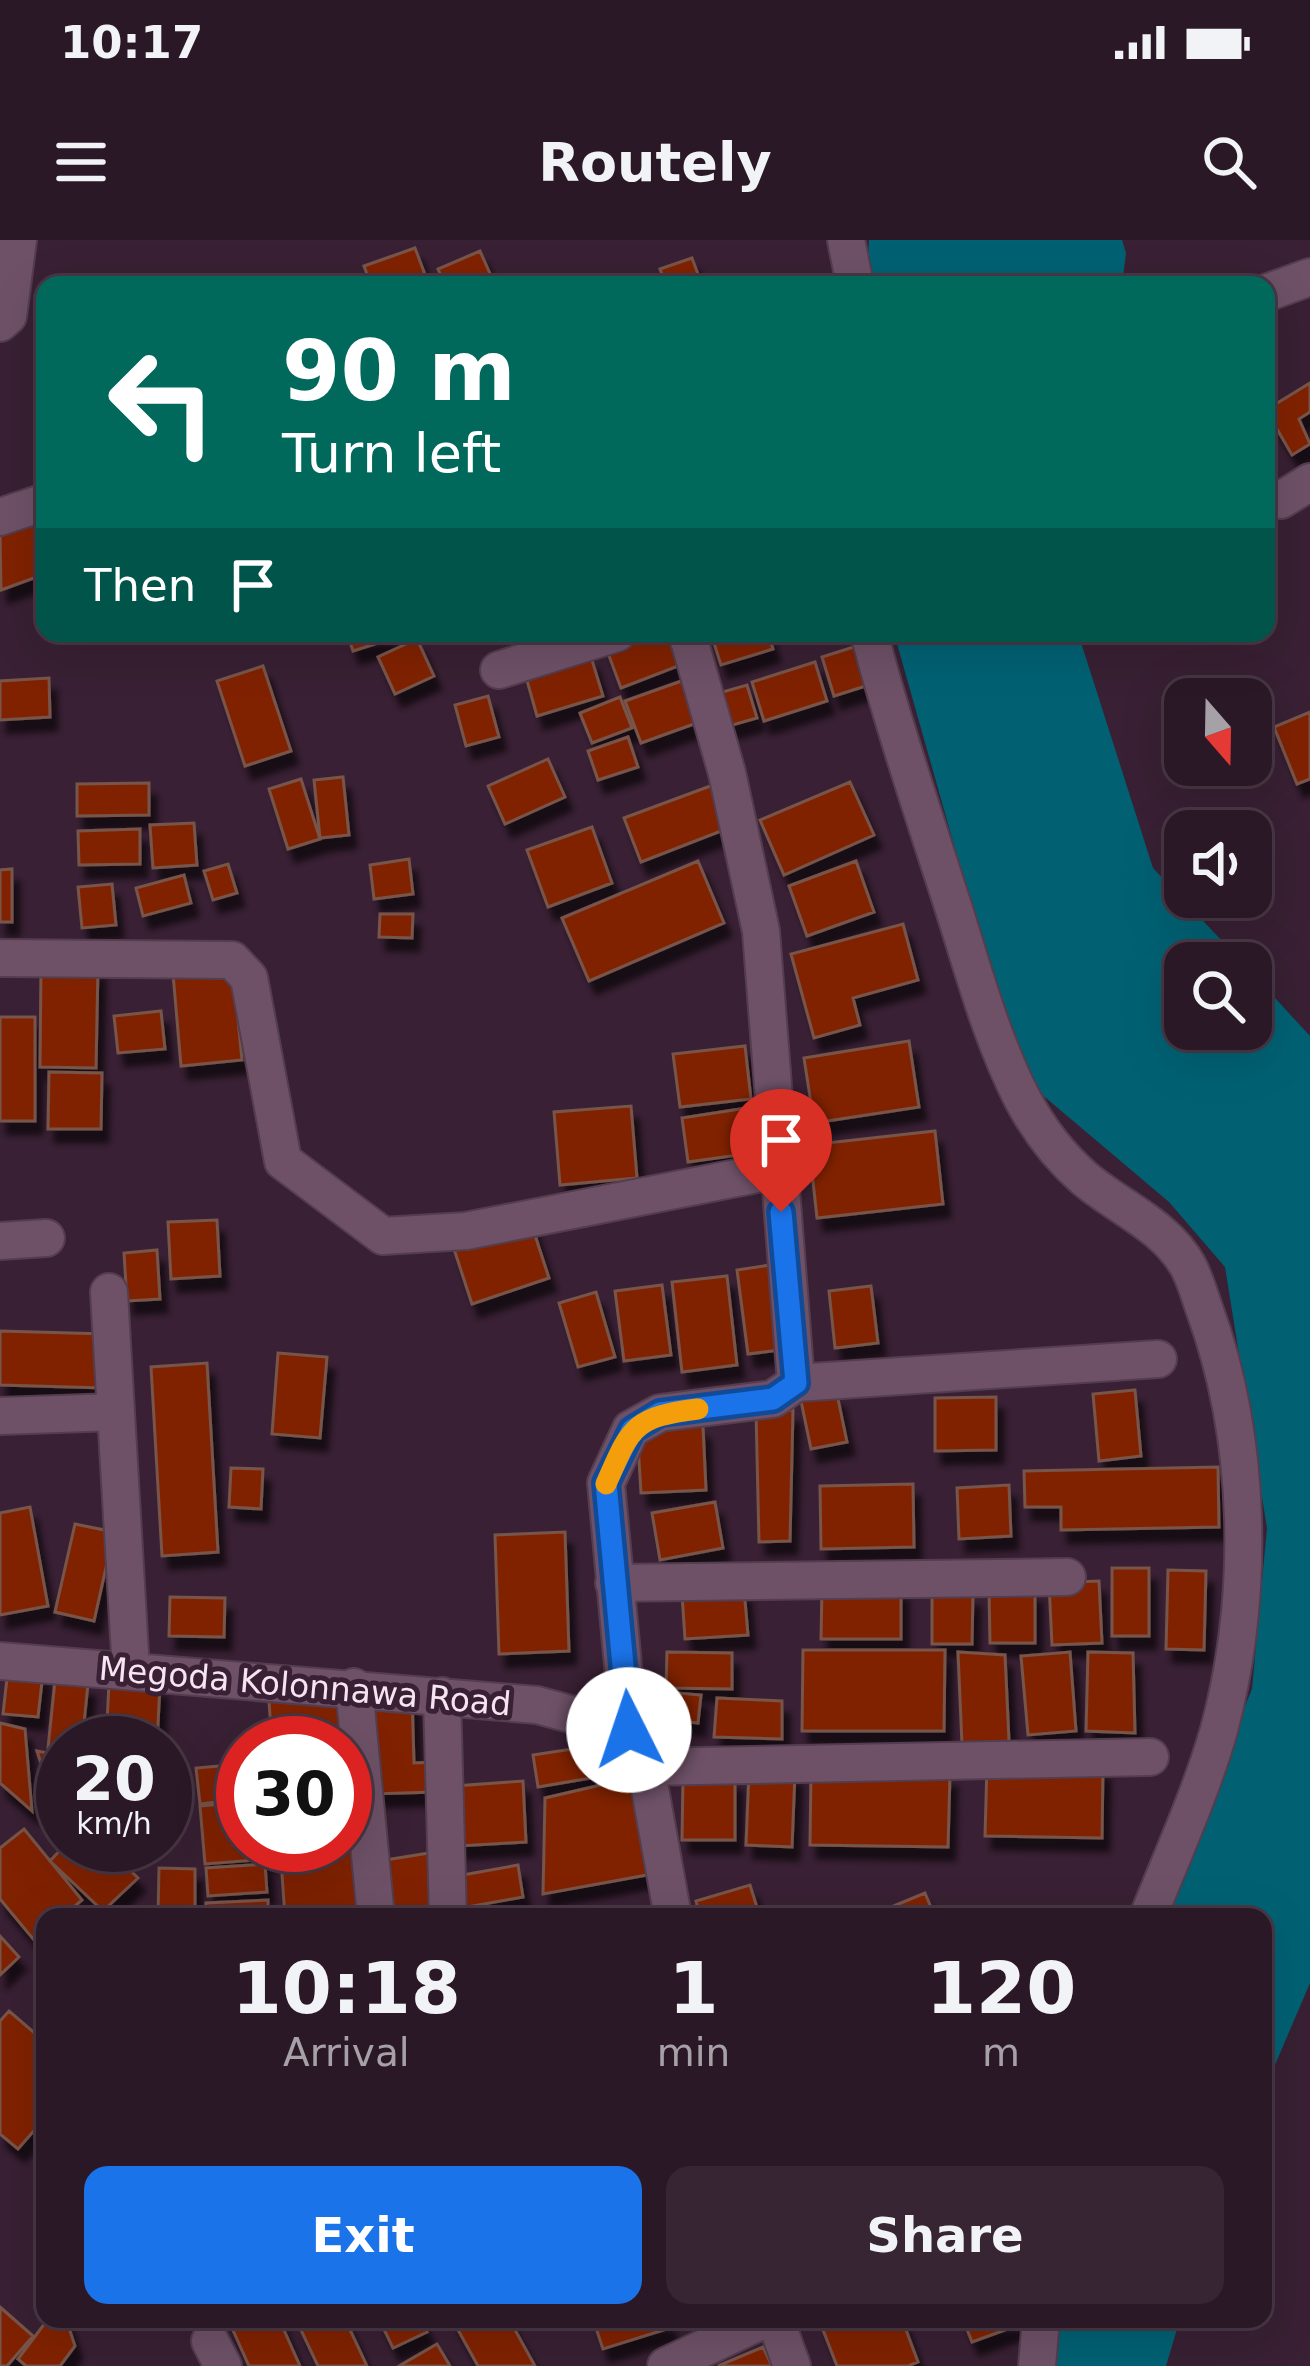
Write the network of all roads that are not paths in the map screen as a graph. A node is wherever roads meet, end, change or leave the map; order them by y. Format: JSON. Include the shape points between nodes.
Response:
{"nodes":[{"id":1,"x":18,"y":240,"type":"edge"},
{"id":2,"x":846,"y":240,"type":"edge"},
{"id":3,"x":853,"y":276,"type":"edge"},
{"id":4,"x":1310,"y":277,"type":"edge"},
{"id":5,"x":1275,"y":290,"type":"edge"},
{"id":6,"x":0,"y":323,"type":"edge"},
{"id":7,"x":36,"y":505,"type":"edge"},
{"id":8,"x":0,"y":517,"type":"edge"},
{"id":9,"x":588,"y":642,"type":"edge"},
{"id":10,"x":690,"y":642,"type":"edge"},
{"id":11,"x":871,"y":642,"type":"edge"},
{"id":12,"x":499,"y":670,"type":"dead end"},
{"id":13,"x":0,"y":958,"type":"edge"},
{"id":14,"x":777,"y":1169,"type":"junction"},
{"id":15,"x":46,"y":1238,"type":"dead end"},
{"id":16,"x":0,"y":1240,"type":"edge"},
{"id":17,"x":109,"y":1292,"type":"dead end"},
{"id":18,"x":1158,"y":1359,"type":"dead end"},
{"id":19,"x":796,"y":1383,"type":"junction"},
{"id":20,"x":116,"y":1412,"type":"junction"},
{"id":21,"x":0,"y":1416,"type":"edge"},
{"id":22,"x":1067,"y":1577,"type":"dead end"},
{"id":23,"x":614,"y":1583,"type":"junction"},
{"id":24,"x":0,"y":1661,"type":"edge"},
{"id":25,"x":131,"y":1671,"type":"junction"},
{"id":26,"x":354,"y":1687,"type":"junction"},
{"id":27,"x":442,"y":1696,"type":"junction"},
{"id":28,"x":629,"y":1730,"type":"junction"},
{"id":29,"x":1150,"y":1757,"type":"dead end"},
{"id":30,"x":646,"y":1766,"type":"junction"},
{"id":31,"x":375,"y":1908,"type":"edge"},
{"id":32,"x":448,"y":1908,"type":"edge"},
{"id":33,"x":672,"y":1908,"type":"edge"},
{"id":34,"x":1151,"y":1908,"type":"edge"},
{"id":35,"x":746,"y":2328,"type":"edge"},
{"id":36,"x":778,"y":2328,"type":"edge"},
{"id":37,"x":1040,"y":2328,"type":"edge"},
{"id":38,"x":666,"y":2366,"type":"edge"},
{"id":39,"x":792,"y":2366,"type":"edge"},
{"id":40,"x":1037,"y":2366,"type":"edge"}],
"edges":[{"from":1,"to":6,"type":"street","via":[[8,316]]},
{"from":2,"to":3,"type":"street"},
{"from":4,"to":5,"type":"street"},
{"from":7,"to":8,"type":"street"},
{"from":9,"to":12,"type":"street"},
{"from":10,"to":14,"type":"street","via":[[761,931]]},
{"from":11,"to":34,"type":"street","via":[[994,1034],[1024,1103],[1085,1179],[1177,1250],[1222,1358],[1241,1477],[1233,1667],[1218,1733]]},
{"from":13,"to":14,"type":"street","via":[[232,960],[249,978],[283,1161],[383,1236],[466,1231]]},
{"from":14,"to":19,"type":"street"},
{"from":15,"to":16,"type":"street"},
{"from":17,"to":20,"type":"street"},
{"from":18,"to":19,"type":"street"},
{"from":19,"to":23,"type":"street","via":[[773,1399],[660,1413],[632,1430],[606,1483]]},
{"from":20,"to":21,"type":"street"},
{"from":20,"to":25,"type":"street"},
{"from":22,"to":23,"type":"street"},
{"from":23,"to":28,"type":"street"},
{"from":24,"to":25,"type":"street","name":"Megoda Kolonnawa Road"},
{"from":25,"to":26,"type":"street","name":"Megoda Kolonnawa Road"},
{"from":26,"to":27,"type":"street","name":"Megoda Kolonnawa Road"},
{"from":26,"to":31,"type":"street"},
{"from":27,"to":28,"type":"street","name":"Megoda Kolonnawa Road","via":[[536,1705]]},
{"from":27,"to":32,"type":"street"},
{"from":28,"to":30,"type":"street"},
{"from":29,"to":30,"type":"street"},
{"from":30,"to":33,"type":"street"},
{"from":35,"to":38,"type":"street"},
{"from":36,"to":39,"type":"street"},
{"from":37,"to":40,"type":"street"}]}
